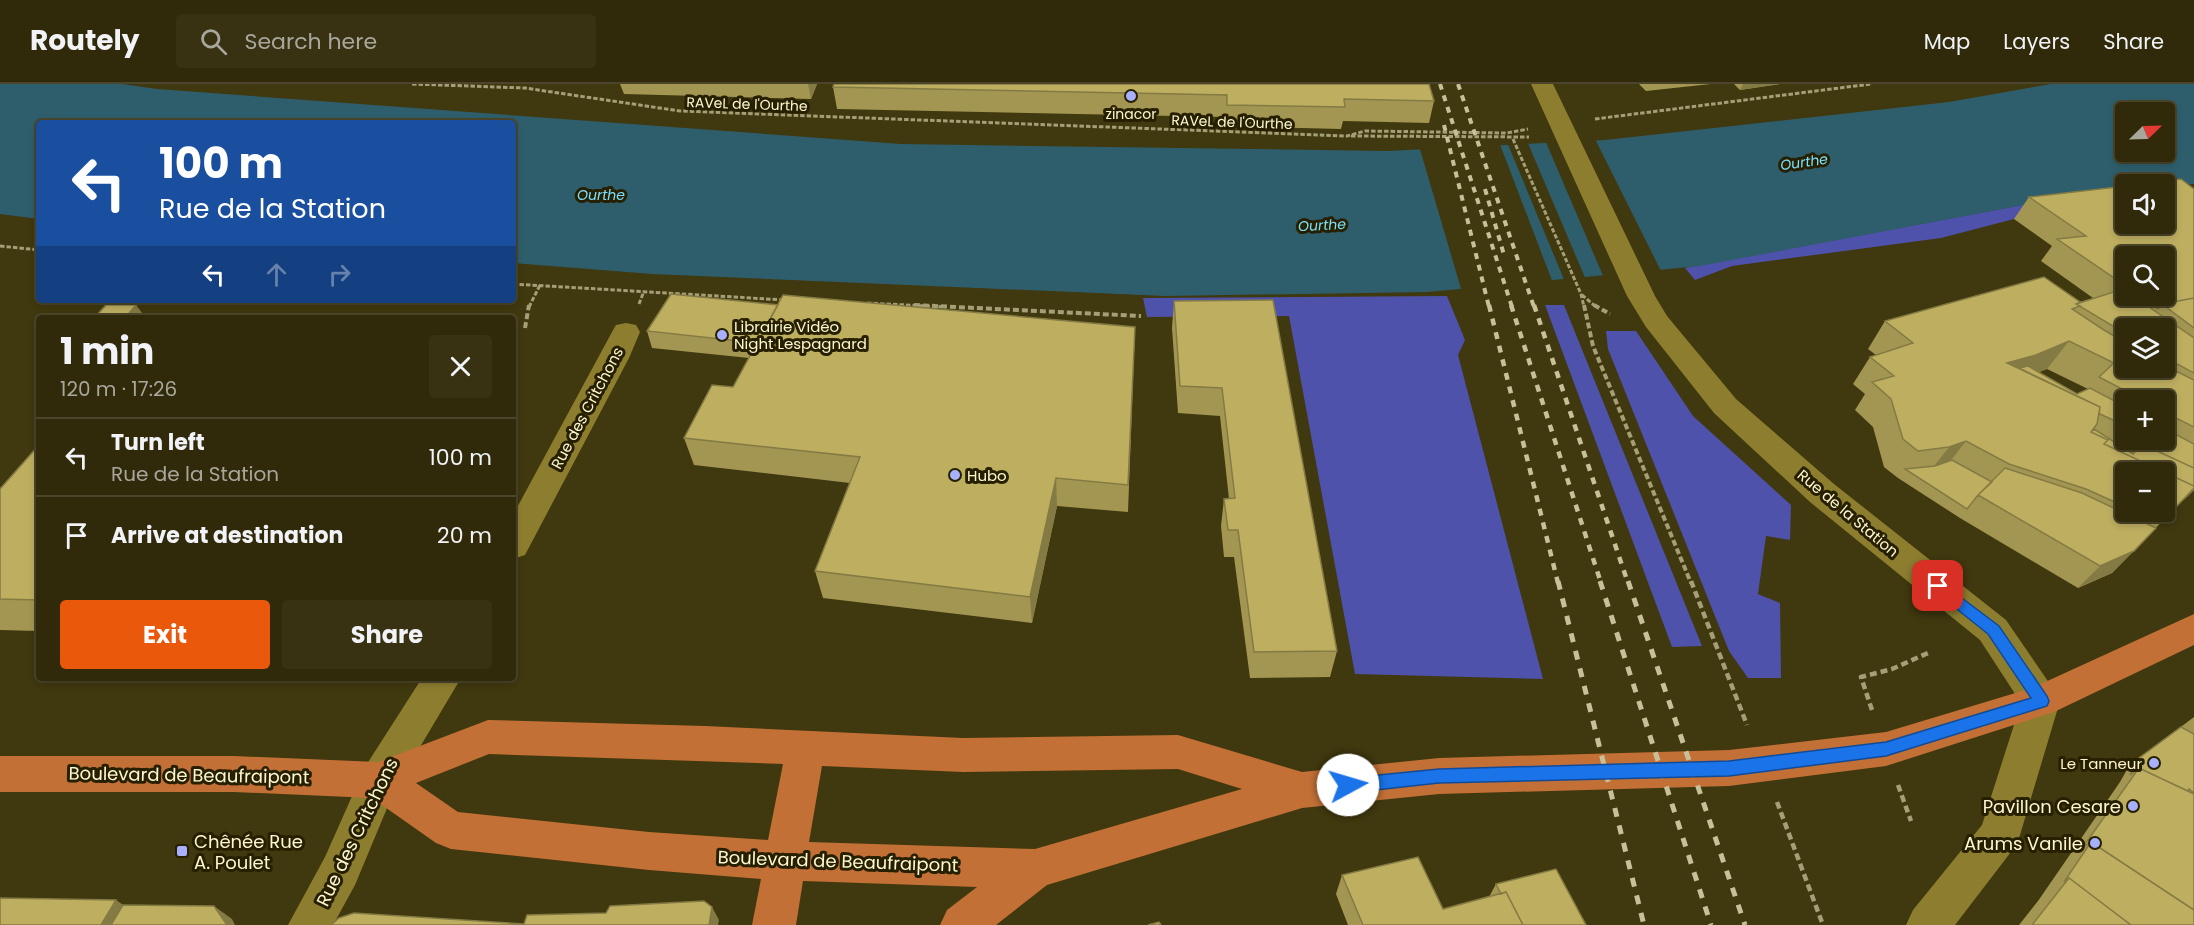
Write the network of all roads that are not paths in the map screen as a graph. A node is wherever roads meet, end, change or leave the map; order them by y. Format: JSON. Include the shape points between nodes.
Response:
{"nodes":[{"id":1,"x":1546,"y":104,"type":"edge"},
{"id":2,"x":626,"y":332,"type":"dead end"},
{"id":3,"x":516,"y":540,"type":"edge"},
{"id":4,"x":2194,"y":629,"type":"edge"},
{"id":5,"x":440,"y":681,"type":"edge"},
{"id":6,"x":2042,"y":701,"type":"junction"},
{"id":7,"x":805,"y":749,"type":"junction"},
{"id":8,"x":0,"y":774,"type":"edge"},
{"id":9,"x":379,"y":780,"type":"junction"},
{"id":10,"x":1302,"y":790,"type":"junction"},
{"id":11,"x":784,"y":861,"type":"junction"},
{"id":12,"x":1035,"y":869,"type":"junction"},
{"id":13,"x":310,"y":925,"type":"edge"},
{"id":14,"x":774,"y":925,"type":"edge"},
{"id":15,"x":962,"y":925,"type":"edge"},
{"id":16,"x":1929,"y":925,"type":"edge"}],
"edges":[{"from":1,"to":6,"type":"street","name":"Rue de la Station","via":[[1641,296],[1656,321],[1725,406],[1822,493],[1993,630]]},
{"from":2,"to":3,"type":"street","name":"Rue des Critchons"},
{"from":4,"to":6,"type":"main road"},
{"from":5,"to":9,"type":"street","name":"Rue des Critchons"},
{"from":6,"to":10,"type":"main road","name":"Boulevard de Beaufraipont","via":[[1886,749],[1740,767],[1439,776]]},
{"from":6,"to":16,"type":"street","via":[[1999,835]]},
{"from":7,"to":9,"type":"main road","name":"Boulevard de Beaufraipont","via":[[488,737]]},
{"from":7,"to":10,"type":"main road","name":"Boulevard de Beaufraipont","via":[[963,755],[1178,752]]},
{"from":7,"to":11,"type":"main road"},
{"from":8,"to":9,"type":"main road","name":"Boulevard de Beaufraipont","via":[[234,774]]},
{"from":9,"to":11,"type":"main road","name":"Boulevard de Beaufraipont","via":[[451,830]]},
{"from":9,"to":13,"type":"street","name":"Rue des Critchons","via":[[340,871]]},
{"from":10,"to":12,"type":"main road","name":"Boulevard de Beaufraipont"},
{"from":11,"to":12,"type":"main road","name":"Boulevard de Beaufraipont"},
{"from":11,"to":14,"type":"main road"},
{"from":12,"to":15,"type":"main road"}]}
